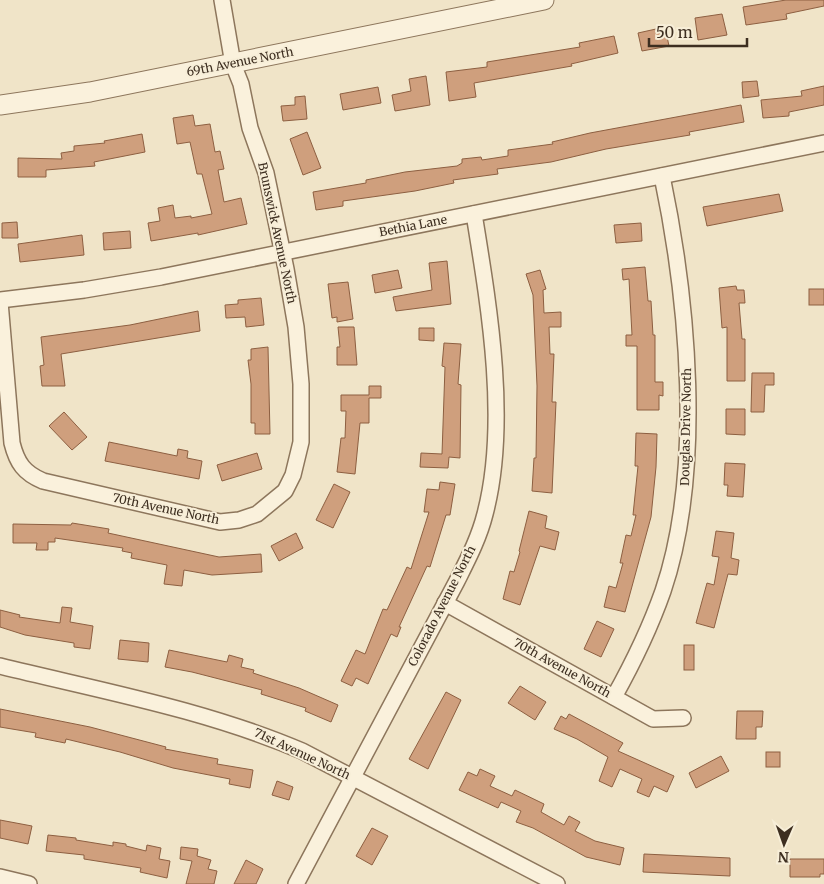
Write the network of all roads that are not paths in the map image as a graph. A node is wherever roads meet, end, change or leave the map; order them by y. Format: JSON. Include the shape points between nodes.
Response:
{"nodes":[{"id":1,"x":222,"y":0,"type":"edge"},
{"id":2,"x":544,"y":0,"type":"edge"},
{"id":3,"x":479,"y":7,"type":"edge"},
{"id":4,"x":233,"y":64,"type":"junction"},
{"id":5,"x":0,"y":105,"type":"edge"},
{"id":6,"x":824,"y":143,"type":"edge"},
{"id":7,"x":662,"y":176,"type":"junction"},
{"id":8,"x":474,"y":214,"type":"junction"},
{"id":9,"x":283,"y":252,"type":"junction"},
{"id":10,"x":0,"y":301,"type":"edge"},
{"id":11,"x":301,"y":442,"type":"joint"},
{"id":12,"x":445,"y":603,"type":"junction"},
{"id":13,"x":0,"y":666,"type":"edge"},
{"id":14,"x":614,"y":697,"type":"junction"},
{"id":15,"x":683,"y":718,"type":"dead end"},
{"id":16,"x":352,"y":777,"type":"junction"},
{"id":17,"x":0,"y":877,"type":"edge"},
{"id":18,"x":29,"y":884,"type":"edge"},
{"id":19,"x":296,"y":884,"type":"edge"},
{"id":20,"x":557,"y":884,"type":"edge"}],
"edges":[{"from":1,"to":4,"type":"street","name":"Brunswick Avenue North"},
{"from":2,"to":3,"type":"street","name":"69th Avenue North"},
{"from":3,"to":4,"type":"street","name":"69th Avenue North"},
{"from":4,"to":5,"type":"street","name":"69th Avenue North","via":[[90,92]]},
{"from":4,"to":9,"type":"street","name":"Brunswick Avenue North","via":[[266,173]]},
{"from":6,"to":7,"type":"street","name":"Bethia Lane"},
{"from":7,"to":8,"type":"street","name":"Bethia Lane"},
{"from":7,"to":14,"type":"street","name":"Douglas Drive North","via":[[679,279],[687,364],[684,497],[664,590],[647,634]]},
{"from":8,"to":9,"type":"street","name":"Bethia Lane"},
{"from":8,"to":12,"type":"street","name":"Colorado Avenue North","via":[[492,337],[495,399],[492,479],[485,514],[473,548]]},
{"from":9,"to":10,"type":"street","name":"Bethia Lane","via":[[84,290]]},
{"from":9,"to":11,"type":"street","name":"Brunswick Avenue North","via":[[296,327],[301,384]]},
{"from":10,"to":11,"type":"street","name":"70th Avenue North","via":[[15,456],[22,469],[42,481],[220,522],[239,520],[257,514],[278,497],[293,475]]},
{"from":12,"to":14,"type":"street","name":"70th Avenue North"},
{"from":12,"to":16,"type":"street","name":"Colorado Avenue North"},
{"from":13,"to":16,"type":"street","name":"71st Avenue North","via":[[231,723],[302,751]]},
{"from":14,"to":15,"type":"street","name":"70th Avenue North","via":[[653,718]]},
{"from":16,"to":19,"type":"street","name":"Colorado Avenue North"},
{"from":16,"to":20,"type":"street","name":"71st Avenue North"},
{"from":17,"to":18,"type":"street"}]}
